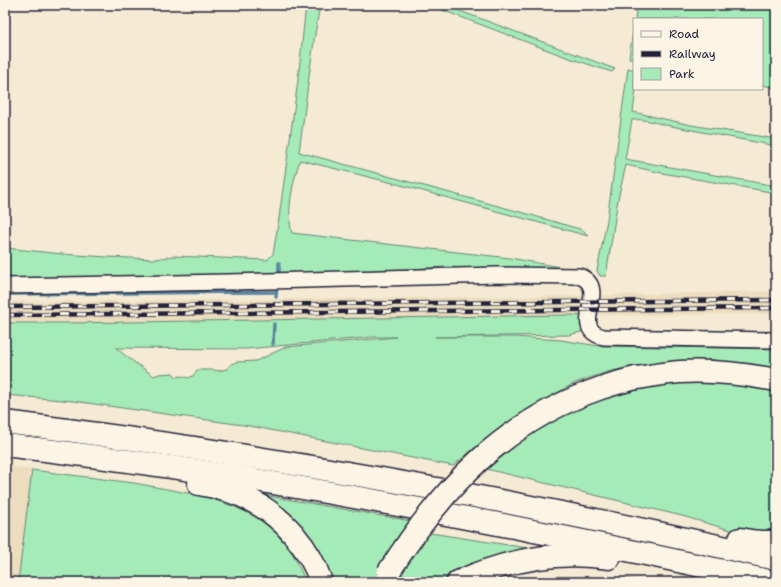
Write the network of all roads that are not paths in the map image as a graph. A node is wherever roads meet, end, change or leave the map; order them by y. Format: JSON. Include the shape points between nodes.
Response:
{"nodes":[{"id":1,"x":5,"y":286,"type":"edge"},
{"id":2,"x":776,"y":340,"type":"edge"},
{"id":3,"x":776,"y":380,"type":"edge"},
{"id":4,"x":5,"y":422,"type":"edge"},
{"id":5,"x":5,"y":445,"type":"edge"},
{"id":6,"x":116,"y":460,"type":"junction"},
{"id":7,"x":674,"y":537,"type":"junction"},
{"id":8,"x":776,"y":541,"type":"edge"},
{"id":9,"x":776,"y":559,"type":"edge"},
{"id":10,"x":684,"y":562,"type":"junction"},
{"id":11,"x":386,"y":577,"type":"edge"},
{"id":12,"x":321,"y":582,"type":"edge"},
{"id":13,"x":458,"y":582,"type":"edge"},
{"id":14,"x":772,"y":582,"type":"edge"}],
"edges":[{"from":1,"to":2,"type":"street","via":[[497,275],[580,276],[591,286],[588,320],[592,332],[597,336]]},
{"from":3,"to":11,"type":"highway","bridge":true,"via":[[746,374],[679,372],[636,378],[601,388],[561,404],[499,443],[466,472],[416,531]]},
{"from":4,"to":7,"type":"highway","via":[[174,444],[297,464],[497,500]]},
{"from":5,"to":6,"type":"highway"},
{"from":6,"to":10,"type":"highway","via":[[225,475],[386,503]]},
{"from":6,"to":12,"type":"highway","via":[[144,474],[212,486],[253,501],[280,521],[303,546]]},
{"from":7,"to":8,"type":"highway","via":[[704,532],[752,542]]},
{"from":7,"to":9,"type":"highway"},
{"from":10,"to":13,"type":"highway","via":[[660,567],[599,557],[554,556],[508,564]]},
{"from":10,"to":14,"type":"highway"}]}
